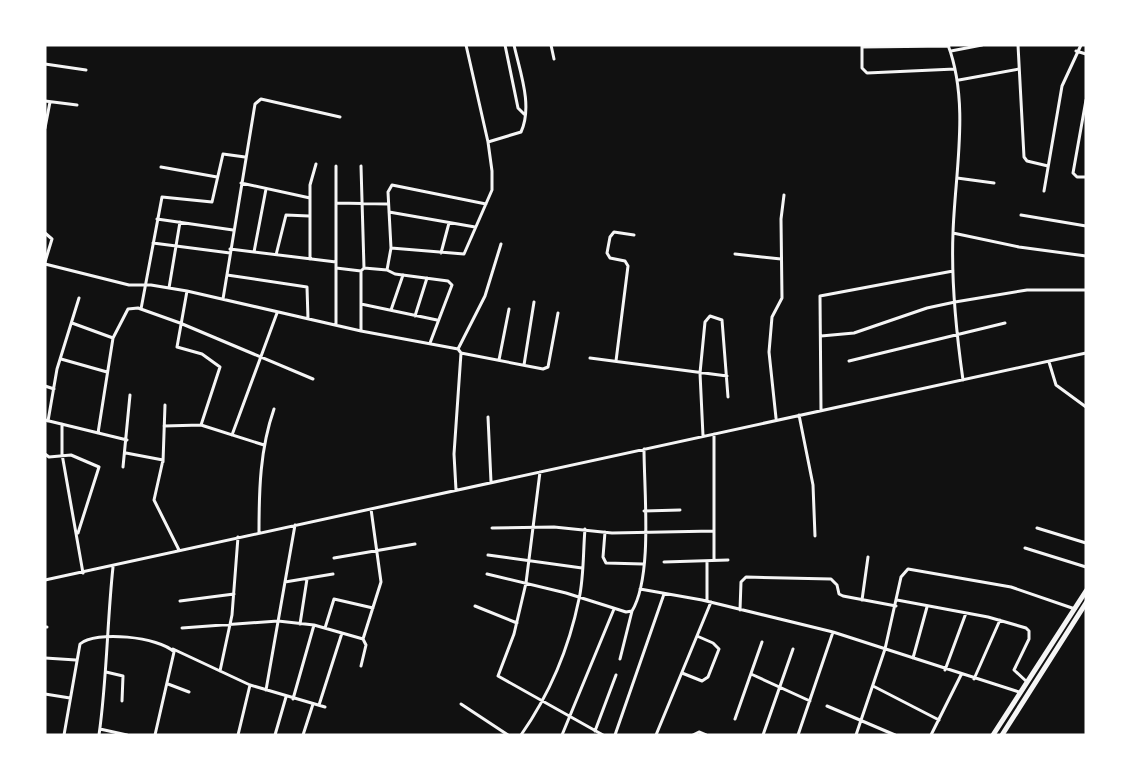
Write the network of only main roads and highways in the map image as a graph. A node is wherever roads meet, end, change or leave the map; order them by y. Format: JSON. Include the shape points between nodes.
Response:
{"nodes":[{"id":1,"x":1086,"y":591,"type":"edge"},
{"id":2,"x":1086,"y":603,"type":"edge"},
{"id":3,"x":993,"y":735,"type":"edge"},
{"id":4,"x":1002,"y":735,"type":"edge"}],
"edges":[{"from":1,"to":3,"type":"main road"},
{"from":2,"to":4,"type":"main road"}]}
